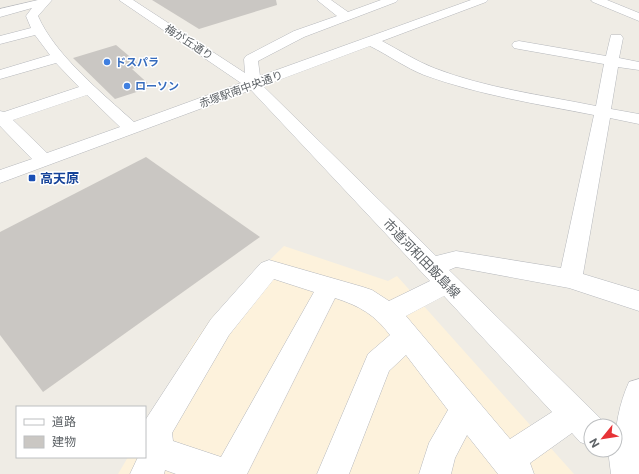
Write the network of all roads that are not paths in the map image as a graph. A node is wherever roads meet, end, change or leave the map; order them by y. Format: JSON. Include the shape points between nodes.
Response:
{"nodes":[{"id":1,"x":125,"y":0,"type":"edge"},
{"id":2,"x":323,"y":0,"type":"edge"},
{"id":3,"x":392,"y":0,"type":"edge"},
{"id":4,"x":482,"y":0,"type":"edge"},
{"id":5,"x":597,"y":0,"type":"edge"},
{"id":6,"x":45,"y":1,"type":"edge"},
{"id":7,"x":0,"y":13,"type":"edge"},
{"id":8,"x":347,"y":17,"type":"junction"},
{"id":9,"x":639,"y":17,"type":"edge"},
{"id":10,"x":330,"y":23,"type":"junction"},
{"id":11,"x":37,"y":30,"type":"junction"},
{"id":12,"x":616,"y":38,"type":"dead end"},
{"id":13,"x":0,"y":40,"type":"edge"},
{"id":14,"x":368,"y":42,"type":"junction"},
{"id":15,"x":519,"y":45,"type":"dead end"},
{"id":16,"x":60,"y":57,"type":"junction"},
{"id":17,"x":613,"y":62,"type":"junction"},
{"id":18,"x":639,"y":66,"type":"edge"},
{"id":19,"x":0,"y":75,"type":"edge"},
{"id":20,"x":254,"y":85,"type":"junction"},
{"id":21,"x":89,"y":89,"type":"junction"},
{"id":22,"x":603,"y":112,"type":"junction"},
{"id":23,"x":1,"y":118,"type":"edge"},
{"id":24,"x":639,"y":119,"type":"edge"},
{"id":25,"x":132,"y":129,"type":"junction"},
{"id":26,"x":44,"y":161,"type":"junction"},
{"id":27,"x":0,"y":177,"type":"edge"},
{"id":28,"x":429,"y":267,"type":"junction"},
{"id":29,"x":570,"y":279,"type":"junction"},
{"id":30,"x":446,"y":284,"type":"junction"},
{"id":31,"x":330,"y":287,"type":"junction"},
{"id":32,"x":639,"y":301,"type":"edge"},
{"id":33,"x":388,"y":313,"type":"junction"},
{"id":34,"x":407,"y":337,"type":"junction"},
{"id":35,"x":639,"y":392,"type":"edge"},
{"id":36,"x":465,"y":409,"type":"junction"},
{"id":37,"x":583,"y":422,"type":"edge"},
{"id":38,"x":152,"y":463,"type":"edge"},
{"id":39,"x":624,"y":466,"type":"edge"},
{"id":40,"x":512,"y":467,"type":"edge"},
{"id":41,"x":222,"y":474,"type":"edge"},
{"id":42,"x":230,"y":474,"type":"edge"},
{"id":43,"x":333,"y":474,"type":"edge"},
{"id":44,"x":435,"y":474,"type":"edge"}],
"edges":[{"from":1,"to":20,"type":"street","name":"梅が丘通り"},
{"from":2,"to":8,"type":"street"},
{"from":3,"to":8,"type":"street"},
{"from":4,"to":14,"type":"street","name":"赤塚駅南中央通り"},
{"from":5,"to":9,"type":"street"},
{"from":6,"to":7,"type":"street"},
{"from":6,"to":11,"type":"street","via":[[32,16]]},
{"from":8,"to":10,"type":"street"},
{"from":10,"to":14,"type":"street","via":[[345,33]]},
{"from":10,"to":20,"type":"street","via":[[299,34],[251,60]]},
{"from":11,"to":13,"type":"street"},
{"from":11,"to":16,"type":"street"},
{"from":12,"to":17,"type":"street"},
{"from":14,"to":20,"type":"street","name":"赤塚駅南中央通り"},
{"from":14,"to":22,"type":"street","via":[[428,71],[450,78],[501,92]]},
{"from":15,"to":17,"type":"street"},
{"from":16,"to":19,"type":"street"},
{"from":16,"to":21,"type":"street"},
{"from":17,"to":18,"type":"street"},
{"from":17,"to":22,"type":"street"},
{"from":20,"to":25,"type":"street","name":"赤塚駅南中央通り"},
{"from":20,"to":28,"type":"street","name":"市道河和田飯島線"},
{"from":21,"to":23,"type":"street"},
{"from":21,"to":25,"type":"street"},
{"from":22,"to":24,"type":"street"},
{"from":22,"to":29,"type":"street"},
{"from":23,"to":26,"type":"street"},
{"from":25,"to":26,"type":"street","name":"赤塚駅南中央通り"},
{"from":26,"to":27,"type":"street","name":"赤塚駅南中央通り"},
{"from":28,"to":29,"type":"street","via":[[456,259]]},
{"from":28,"to":30,"type":"street","name":"市道河和田飯島線"},
{"from":29,"to":32,"type":"street"},
{"from":30,"to":33,"type":"street"},
{"from":30,"to":37,"type":"street","name":"市道河和田飯島線"},
{"from":31,"to":33,"type":"street","via":[[363,297]]},
{"from":31,"to":38,"type":"street","via":[[269,269],[220,327],[157,430]]},
{"from":31,"to":42,"type":"street"},
{"from":33,"to":34,"type":"street"},
{"from":34,"to":36,"type":"street"},
{"from":34,"to":43,"type":"street","via":[[378,363]]},
{"from":35,"to":39,"type":"street","via":[[632,427],[623,442]]},
{"from":36,"to":40,"type":"street"},
{"from":36,"to":44,"type":"street","via":[[440,454]]},
{"from":37,"to":40,"type":"street"},
{"from":38,"to":41,"type":"street"}]}
